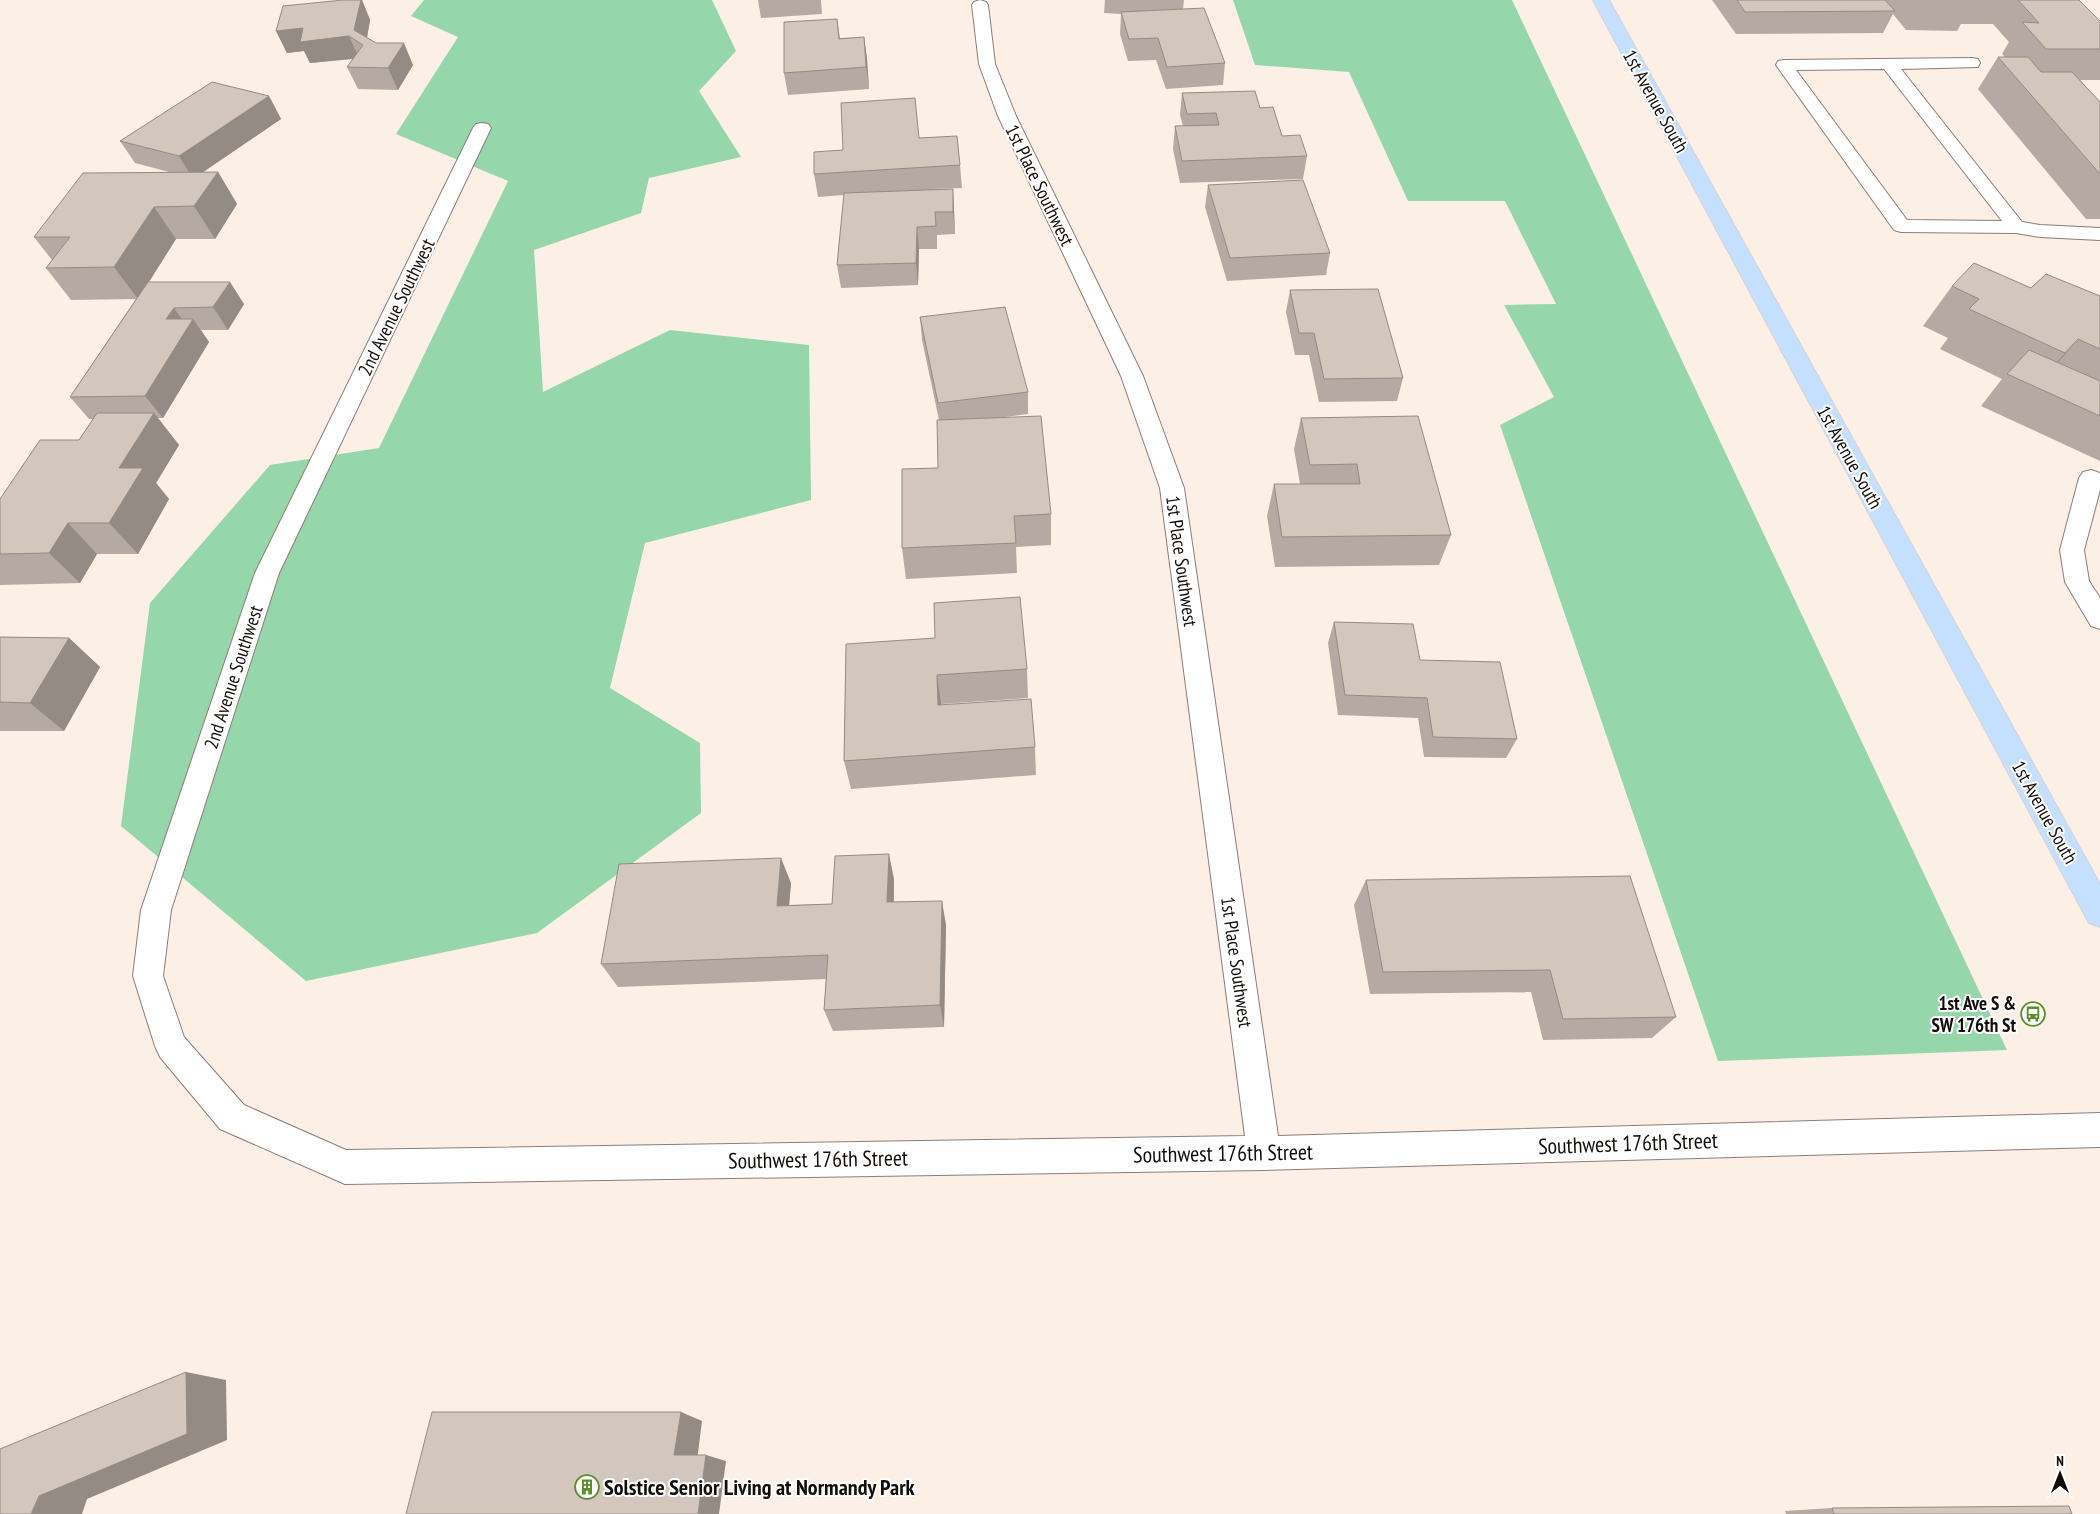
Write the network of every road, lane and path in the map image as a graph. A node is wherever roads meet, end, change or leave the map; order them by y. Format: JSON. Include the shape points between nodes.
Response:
{"nodes":[{"id":1,"x":1601,"y":0,"type":"edge"},
{"id":2,"x":980,"y":4,"type":"dead end"},
{"id":3,"x":1889,"y":64,"type":"junction"},
{"id":4,"x":1972,"y":64,"type":"dead end"},
{"id":5,"x":482,"y":128,"type":"dead end"},
{"id":6,"x":2016,"y":227,"type":"junction"},
{"id":7,"x":2100,"y":234,"type":"edge"},
{"id":8,"x":2100,"y":482,"type":"edge"},
{"id":9,"x":2100,"y":619,"type":"edge"},
{"id":10,"x":2100,"y":913,"type":"edge"},
{"id":11,"x":2100,"y":1130,"type":"edge"},
{"id":12,"x":1264,"y":1153,"type":"junction"},
{"id":13,"x":346,"y":1166,"type":"joint"}],
"edges":[{"from":1,"to":10,"type":"main road","name":"1st Avenue South"},
{"from":2,"to":12,"type":"street","name":"1st Place Southwest","via":[[987,64],[1007,116],[1132,376],[1172,488]]},
{"from":3,"to":4,"type":"street"},
{"from":3,"to":6,"type":"street"},
{"from":3,"to":6,"type":"street","via":[[1784,65],[1901,226]]},
{"from":5,"to":13,"type":"street","name":"2nd Avenue Southwest","via":[[267,573],[156,910],[148,976],[171,1046],[232,1117]]},
{"from":6,"to":7,"type":"street"},
{"from":8,"to":9,"type":"street","via":[[2091,478],[2072,550],[2077,582]]},
{"from":11,"to":12,"type":"street","name":"Southwest 176th Street"},
{"from":12,"to":13,"type":"street","name":"Southwest 176th Street"}]}
